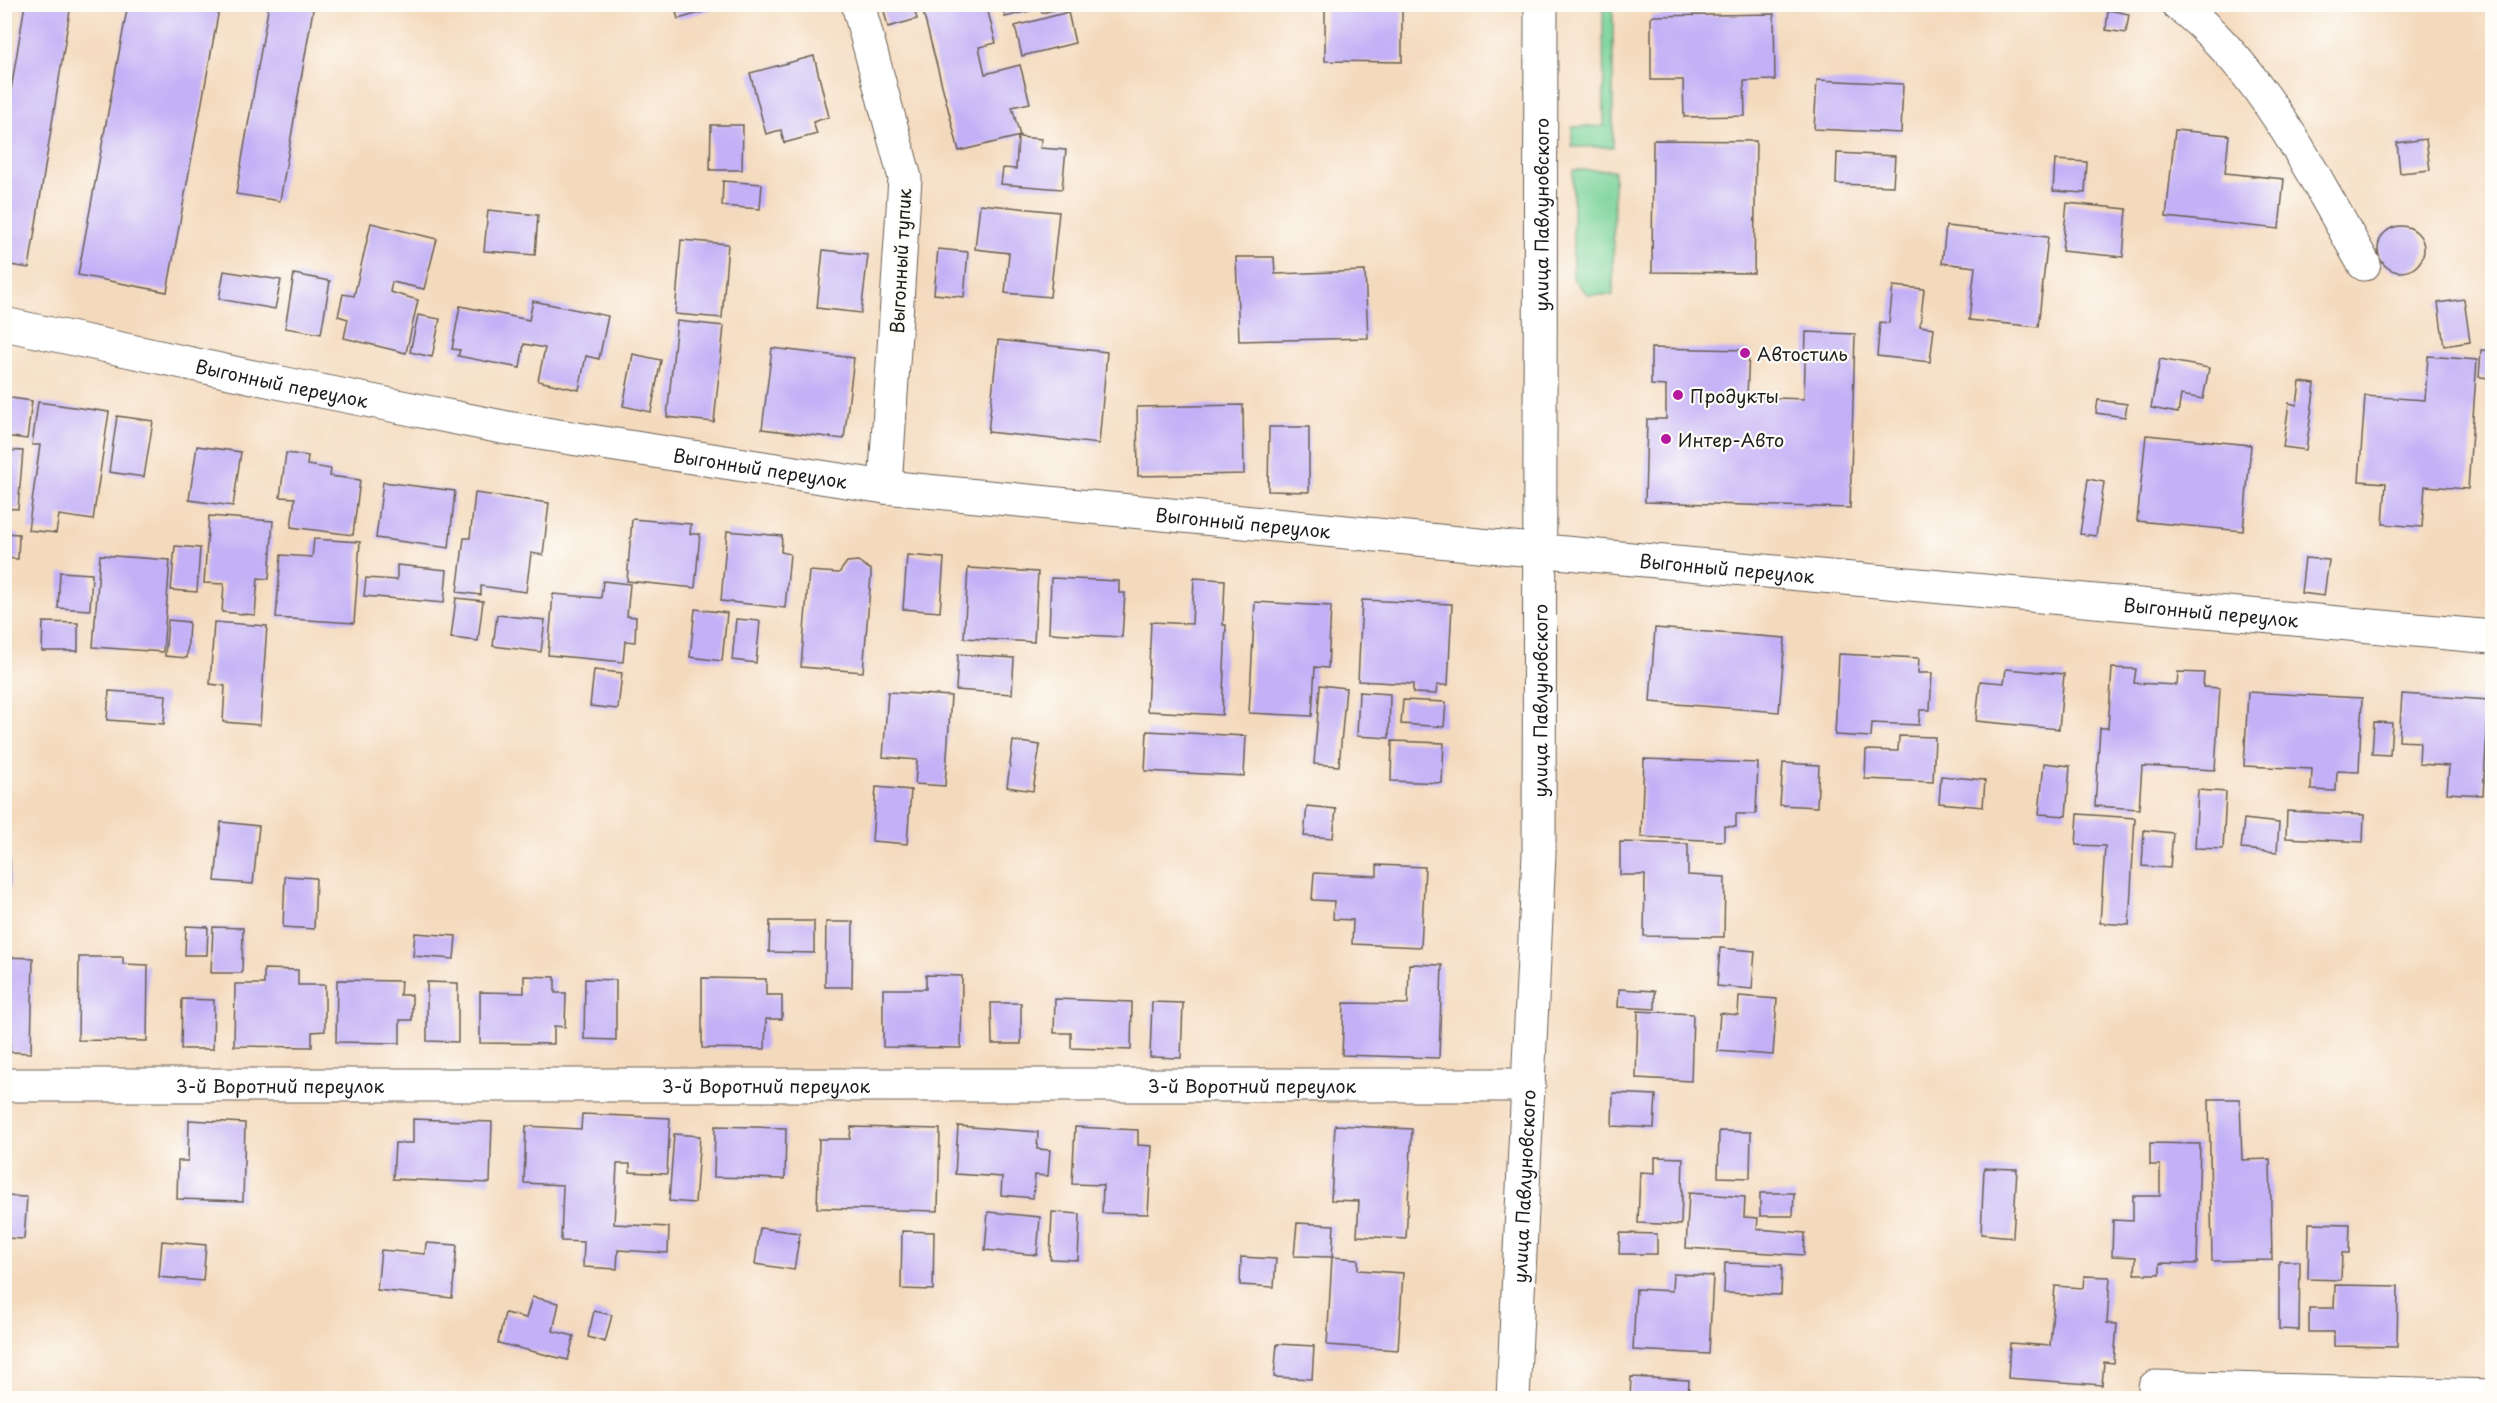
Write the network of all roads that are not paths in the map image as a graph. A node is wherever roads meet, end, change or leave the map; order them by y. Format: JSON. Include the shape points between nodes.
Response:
{"nodes":[{"id":1,"x":858,"y":4,"type":"edge"},
{"id":2,"x":1541,"y":4,"type":"edge"},
{"id":3,"x":2178,"y":4,"type":"edge"},
{"id":4,"x":2364,"y":264,"type":"dead end"},
{"id":5,"x":4,"y":324,"type":"edge"},
{"id":6,"x":885,"y":487,"type":"junction"},
{"id":7,"x":1541,"y":549,"type":"junction"},
{"id":8,"x":2493,"y":637,"type":"edge"},
{"id":9,"x":4,"y":1084,"type":"edge"},
{"id":10,"x":1529,"y":1085,"type":"junction"},
{"id":11,"x":2155,"y":1387,"type":"dead end"},
{"id":12,"x":2493,"y":1396,"type":"edge"},
{"id":13,"x":1513,"y":1398,"type":"edge"}],
"edges":[{"from":1,"to":6,"type":"street","name":"Выгонный тупик","via":[[905,178]]},
{"from":2,"to":7,"type":"street","name":"улица Павлуновского"},
{"from":3,"to":4,"type":"street","via":[[2240,63],[2288,132]]},
{"from":5,"to":6,"type":"street","name":"Выгонный переулок","via":[[507,428]]},
{"from":6,"to":7,"type":"street","name":"Выгонный переулок"},
{"from":7,"to":8,"type":"street","name":"Выгонный переулок"},
{"from":7,"to":10,"type":"street","name":"улица Павлуновского","via":[[1539,854]]},
{"from":9,"to":10,"type":"street","name":"3-й Воротний переулок"},
{"from":10,"to":13,"type":"street","name":"улица Павлуновского"},
{"from":11,"to":12,"type":"street"}]}
